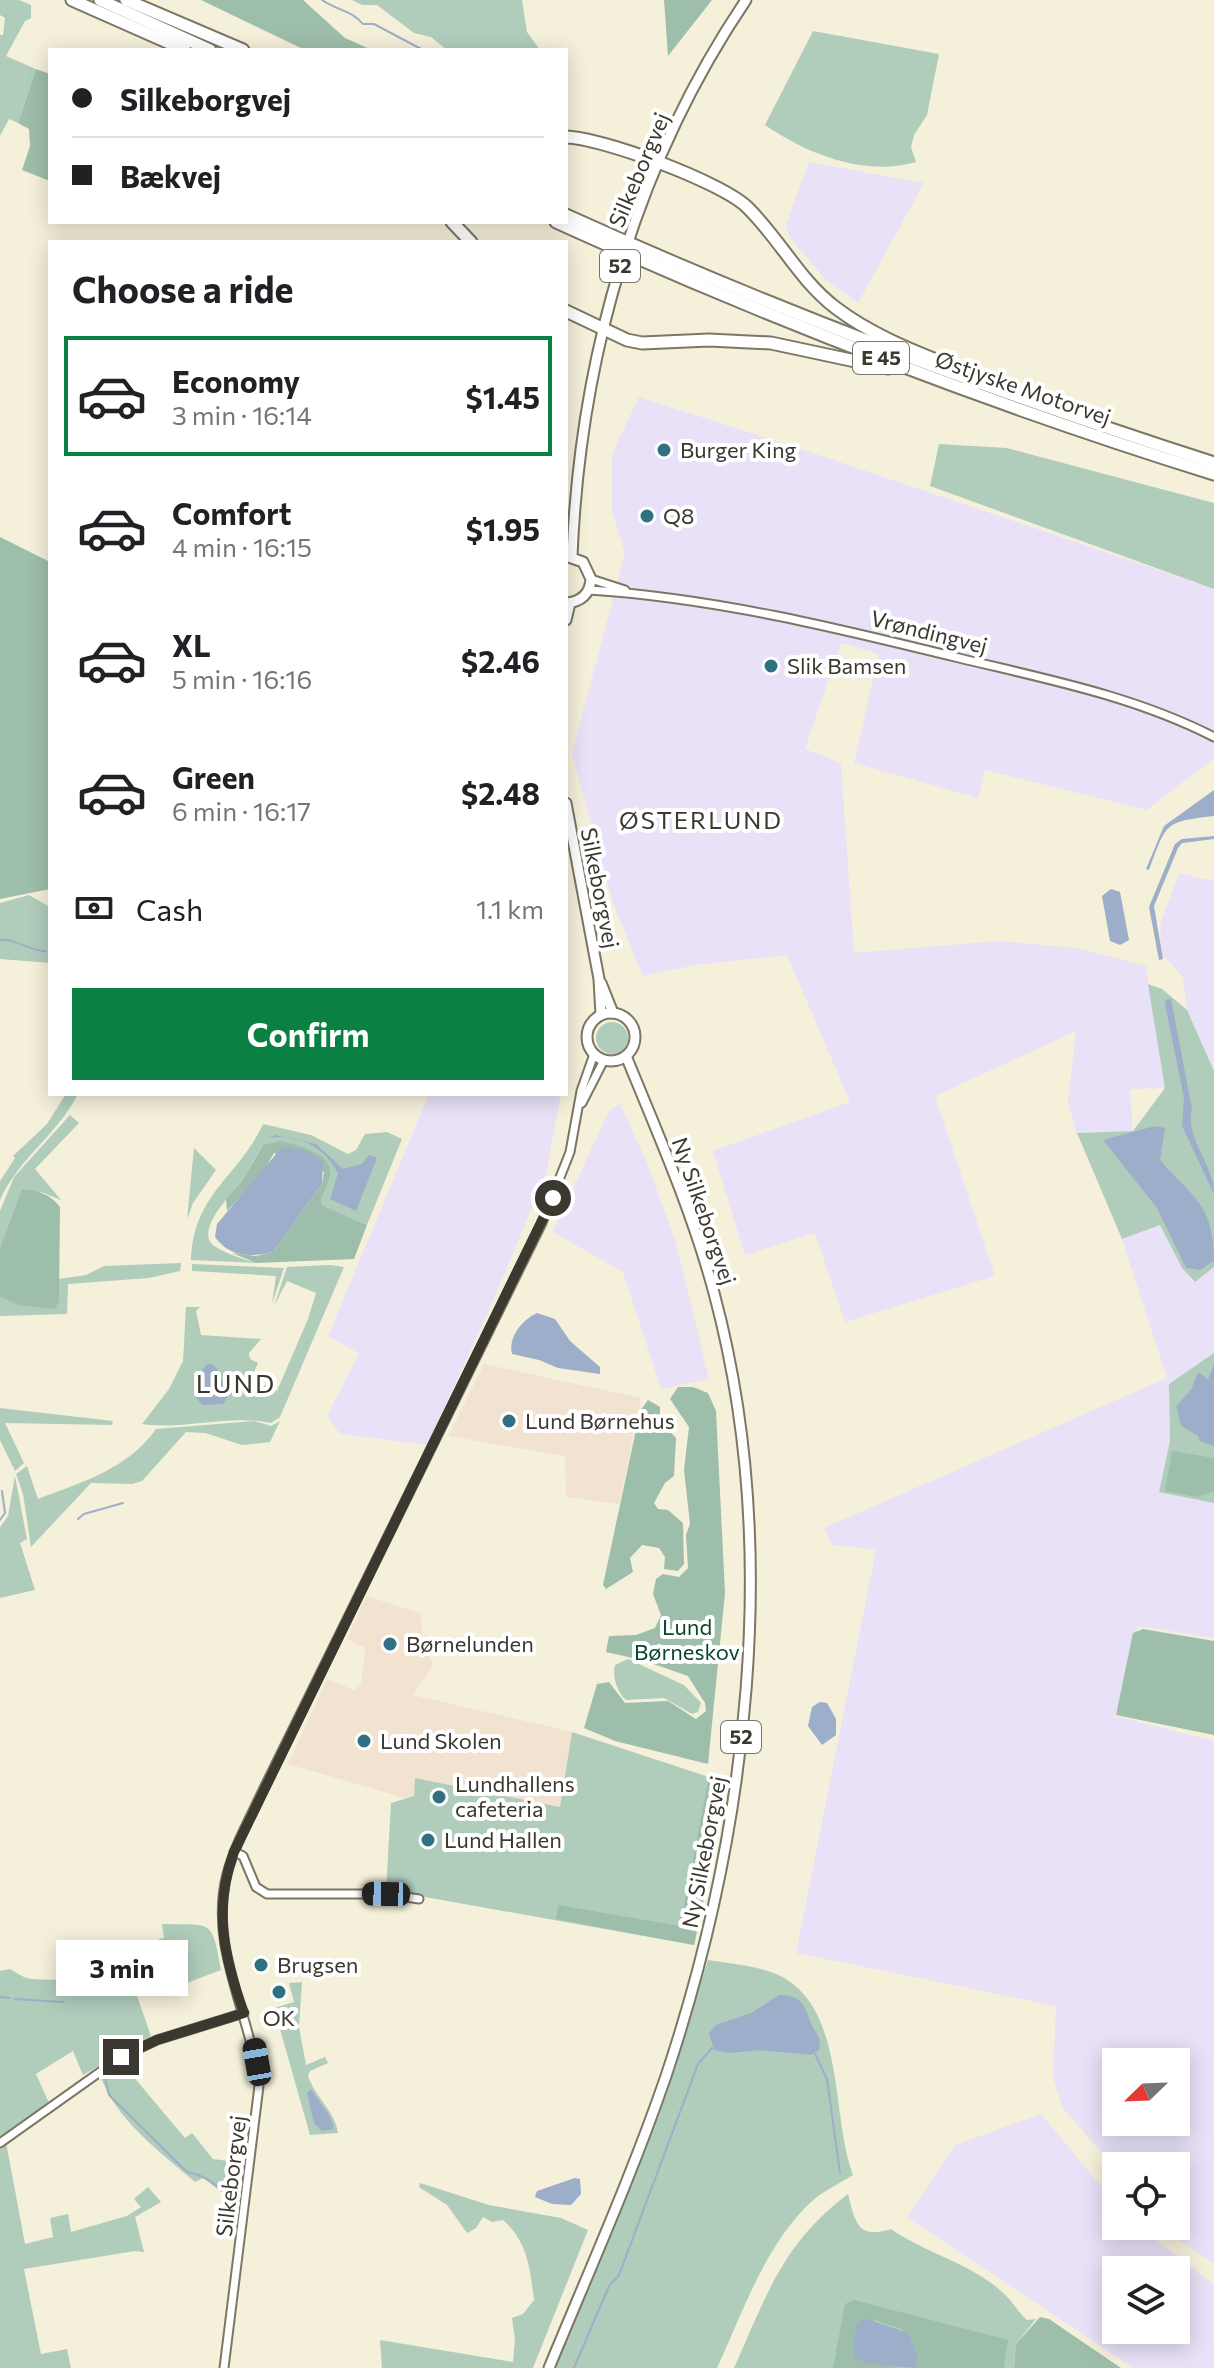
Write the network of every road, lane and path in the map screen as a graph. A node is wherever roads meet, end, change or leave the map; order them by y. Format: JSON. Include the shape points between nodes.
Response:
{"nodes":[{"id":1,"x":72,"y":0,"type":"edge"},
{"id":2,"x":100,"y":0,"type":"edge"},
{"id":3,"x":126,"y":0,"type":"edge"},
{"id":4,"x":746,"y":0,"type":"edge"},
{"id":5,"x":180,"y":48,"type":"edge"},
{"id":6,"x":206,"y":48,"type":"edge"},
{"id":7,"x":238,"y":48,"type":"edge"},
{"id":8,"x":568,"y":137,"type":"edge"},
{"id":9,"x":658,"y":164,"type":"junction"},
{"id":10,"x":568,"y":216,"type":"edge"},
{"id":11,"x":454,"y":224,"type":"edge"},
{"id":12,"x":561,"y":224,"type":"edge"},
{"id":13,"x":469,"y":240,"type":"edge"},
{"id":14,"x":568,"y":312,"type":"edge"},
{"id":15,"x":603,"y":329,"type":"junction"},
{"id":16,"x":952,"y":385,"type":"junction"},
{"id":17,"x":1008,"y":395,"type":"junction"},
{"id":18,"x":1214,"y":463,"type":"edge"},
{"id":19,"x":1214,"y":474,"type":"edge"},
{"id":20,"x":569,"y":556,"type":"edge"},
{"id":21,"x":590,"y":584,"type":"junction"},
{"id":22,"x":568,"y":603,"type":"edge"},
{"id":23,"x":1214,"y":737,"type":"edge"},
{"id":24,"x":568,"y":814,"type":"edge"},
{"id":25,"x":599,"y":979,"type":"junction"},
{"id":26,"x":613,"y":1013,"type":"junction"},
{"id":27,"x":601,"y":1015,"type":"junction"},
{"id":28,"x":594,"y":1054,"type":"junction"},
{"id":29,"x":622,"y":1058,"type":"junction"},
{"id":30,"x":604,"y":1060,"type":"junction"},
{"id":31,"x":579,"y":1112,"type":"junction"},
{"id":32,"x":234,"y":1852,"type":"junction"},
{"id":33,"x":419,"y":1899,"type":"dead end"},
{"id":34,"x":244,"y":2013,"type":"junction"},
{"id":35,"x":0,"y":2143,"type":"edge"},
{"id":36,"x":224,"y":2368,"type":"edge"},
{"id":37,"x":549,"y":2368,"type":"edge"}],
"edges":[{"from":1,"to":5,"type":"highway"},
{"from":2,"to":6,"type":"highway"},
{"from":3,"to":7,"type":"highway"},
{"from":4,"to":9,"type":"main road","name":"Silkeborgvej","number":"52","via":[[713,50]]},
{"from":8,"to":9,"type":"highway","via":[[606,143]]},
{"from":9,"to":15,"type":"main road","name":"Silkeborgvej","number":"52"},
{"from":9,"to":17,"type":"highway","via":[[731,194],[810,286],[856,322]]},
{"from":10,"to":17,"type":"highway","name":"Østjyske Motorvej","number":"E 45","via":[[776,307]]},
{"from":11,"to":13,"type":"highway"},
{"from":12,"to":16,"type":"highway","name":"Østjyske Motorvej","number":"E 45","via":[[771,315]]},
{"from":14,"to":15,"type":"highway"},
{"from":15,"to":16,"type":"highway","via":[[642,343],[771,343]]},
{"from":15,"to":20,"type":"main road","name":"Silkeborgvej","number":"52","via":[[580,440]]},
{"from":16,"to":19,"type":"highway","name":"Østjyske Motorvej","number":"E 45"},
{"from":17,"to":18,"type":"highway","name":"Østjyske Motorvej","number":"E 45"},
{"from":20,"to":21,"type":"main road","number":"52","via":[[583,562]]},
{"from":21,"to":22,"type":"main road","via":[[581,599]]},
{"from":21,"to":23,"type":"street","name":"Vrøndingvej","via":[[808,621],[1102,692]]},
{"from":24,"to":25,"type":"main road","name":"Silkeborgvej","number":"52"},
{"from":25,"to":26,"type":"main road","name":"Silkeborgvej","number":"52"},
{"from":25,"to":27,"type":"main road","name":"Silkeborgvej","number":"52"},
{"from":26,"to":27,"type":"main road"},
{"from":26,"to":29,"type":"main road","number":"52","via":[[628,1020],[635,1032],[634,1045]]},
{"from":27,"to":28,"type":"main road","number":"52","via":[[587,1035]]},
{"from":28,"to":30,"type":"main road"},
{"from":28,"to":31,"type":"street","name":"Silkeborgvej"},
{"from":29,"to":30,"type":"main road"},
{"from":29,"to":37,"type":"main road","name":"Ny Silkeborgvej","number":"52","via":[[664,1145],[698,1238],[728,1357],[746,1495],[747,1675],[725,1851],[698,1971],[665,2077]]},
{"from":30,"to":31,"type":"street","name":"Silkeborgvej"},
{"from":31,"to":32,"type":"street","name":"Silkeborgvej","via":[[570,1152],[542,1223]]},
{"from":32,"to":33,"type":"street","via":[[243,1856],[256,1887],[267,1894]]},
{"from":32,"to":34,"type":"street","name":"Silkeborgvej","via":[[222,1920],[228,1969]]},
{"from":34,"to":35,"type":"street","via":[[121,2057]]},
{"from":34,"to":36,"type":"street","name":"Silkeborgvej","via":[[259,2086]]}]}
